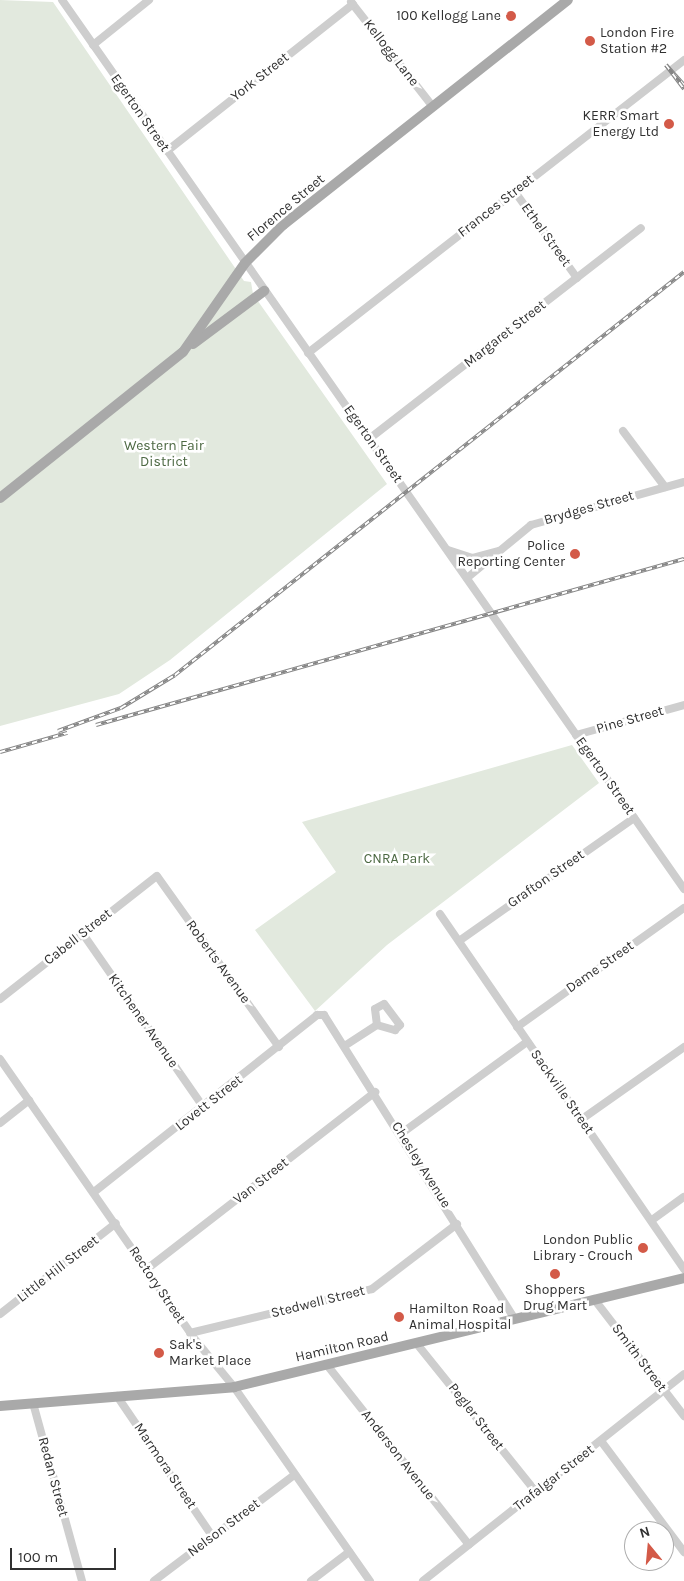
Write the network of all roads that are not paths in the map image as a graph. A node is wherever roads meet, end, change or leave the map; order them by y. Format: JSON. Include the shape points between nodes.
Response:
{"nodes":[{"id":1,"x":62,"y":0,"type":"edge"},
{"id":2,"x":149,"y":0,"type":"edge"},
{"id":3,"x":568,"y":0,"type":"edge"},
{"id":4,"x":351,"y":2,"type":"edge"},
{"id":5,"x":93,"y":44,"type":"junction"},
{"id":6,"x":684,"y":60,"type":"edge"},
{"id":7,"x":433,"y":107,"type":"junction"},
{"id":8,"x":167,"y":151,"type":"junction"},
{"id":9,"x":514,"y":192,"type":"junction"},
{"id":10,"x":641,"y":228,"type":"dead end"},
{"id":11,"x":245,"y":263,"type":"junction"},
{"id":12,"x":577,"y":278,"type":"junction"},
{"id":13,"x":264,"y":291,"type":"junction"},
{"id":14,"x":183,"y":352,"type":"junction"},
{"id":15,"x":308,"y":353,"type":"junction"},
{"id":16,"x":622,"y":431,"type":"dead end"},
{"id":17,"x":369,"y":439,"type":"junction"},
{"id":18,"x":684,"y":482,"type":"edge"},
{"id":19,"x":666,"y":487,"type":"junction"},
{"id":20,"x":0,"y":498,"type":"edge"},
{"id":21,"x":447,"y":549,"type":"junction"},
{"id":22,"x":502,"y":550,"type":"junction"},
{"id":23,"x":467,"y":578,"type":"junction"},
{"id":24,"x":684,"y":706,"type":"edge"},
{"id":25,"x":576,"y":735,"type":"junction"},
{"id":26,"x":634,"y":818,"type":"junction"},
{"id":27,"x":156,"y":876,"type":"joint"},
{"id":28,"x":684,"y":889,"type":"edge"},
{"id":29,"x":684,"y":908,"type":"edge"},
{"id":30,"x":440,"y":914,"type":"dead end"},
{"id":31,"x":83,"y":934,"type":"junction"},
{"id":32,"x":458,"y":941,"type":"junction"},
{"id":33,"x":0,"y":999,"type":"edge"},
{"id":34,"x":324,"y":1014,"type":"joint"},
{"id":35,"x":377,"y":1025,"type":"dead end"},
{"id":36,"x":517,"y":1027,"type":"junction"},
{"id":37,"x":527,"y":1042,"type":"junction"},
{"id":38,"x":346,"y":1045,"type":"junction"},
{"id":39,"x":279,"y":1047,"type":"junction"},
{"id":40,"x":684,"y":1047,"type":"edge"},
{"id":41,"x":0,"y":1059,"type":"edge"},
{"id":42,"x":375,"y":1092,"type":"junction"},
{"id":43,"x":29,"y":1100,"type":"junction"},
{"id":44,"x":204,"y":1108,"type":"junction"},
{"id":45,"x":582,"y":1119,"type":"junction"},
{"id":46,"x":0,"y":1123,"type":"edge"},
{"id":47,"x":402,"y":1133,"type":"junction"},
{"id":48,"x":94,"y":1192,"type":"junction"},
{"id":49,"x":684,"y":1197,"type":"edge"},
{"id":50,"x":652,"y":1220,"type":"junction"},
{"id":51,"x":116,"y":1224,"type":"junction"},
{"id":52,"x":458,"y":1224,"type":"junction"},
{"id":53,"x":684,"y":1269,"type":"edge"},
{"id":54,"x":148,"y":1270,"type":"junction"},
{"id":55,"x":684,"y":1278,"type":"edge"},
{"id":56,"x":594,"y":1299,"type":"junction"},
{"id":57,"x":0,"y":1314,"type":"edge"},
{"id":58,"x":516,"y":1319,"type":"junction"},
{"id":59,"x":190,"y":1333,"type":"junction"},
{"id":60,"x":418,"y":1344,"type":"junction"},
{"id":61,"x":328,"y":1365,"type":"junction"},
{"id":62,"x":684,"y":1374,"type":"edge"},
{"id":63,"x":234,"y":1387,"type":"junction"},
{"id":64,"x":664,"y":1390,"type":"junction"},
{"id":65,"x":117,"y":1396,"type":"junction"},
{"id":66,"x":33,"y":1403,"type":"junction"},
{"id":67,"x":0,"y":1406,"type":"edge"},
{"id":68,"x":684,"y":1416,"type":"edge"},
{"id":69,"x":601,"y":1441,"type":"junction"},
{"id":70,"x":294,"y":1475,"type":"junction"},
{"id":71,"x":535,"y":1491,"type":"junction"},
{"id":72,"x":212,"y":1536,"type":"junction"},
{"id":73,"x":469,"y":1545,"type":"junction"},
{"id":74,"x":350,"y":1552,"type":"junction"},
{"id":75,"x":684,"y":1552,"type":"edge"},
{"id":76,"x":82,"y":1581,"type":"edge"},
{"id":77,"x":155,"y":1581,"type":"edge"},
{"id":78,"x":312,"y":1581,"type":"edge"},
{"id":79,"x":370,"y":1581,"type":"edge"},
{"id":80,"x":423,"y":1581,"type":"edge"}],
"edges":[{"from":1,"to":5,"type":"street","name":"Egerton Street"},
{"from":2,"to":5,"type":"street"},
{"from":3,"to":7,"type":"main road","name":"Florence Street"},
{"from":4,"to":7,"type":"street","name":"Kellogg Lane"},
{"from":4,"to":8,"type":"street","name":"York Street"},
{"from":5,"to":8,"type":"street","name":"Egerton Street"},
{"from":6,"to":9,"type":"street","name":"Frances Street"},
{"from":7,"to":11,"type":"main road","name":"Florence Street","via":[[284,225]]},
{"from":8,"to":11,"type":"street","name":"Egerton Street"},
{"from":9,"to":12,"type":"street","name":"Ethel Street"},
{"from":9,"to":15,"type":"street","name":"Frances Street"},
{"from":10,"to":12,"type":"street","name":"Margaret Street"},
{"from":11,"to":13,"type":"street","name":"Egerton Street"},
{"from":11,"to":14,"type":"main road","name":"Florence Street"},
{"from":12,"to":17,"type":"street","name":"Margaret Street"},
{"from":13,"to":14,"type":"main road"},
{"from":13,"to":15,"type":"street","name":"Egerton Street"},
{"from":14,"to":20,"type":"main road","name":"Florence Street"},
{"from":15,"to":17,"type":"street","name":"Egerton Street"},
{"from":16,"to":19,"type":"street"},
{"from":17,"to":21,"type":"street","name":"Egerton Street"},
{"from":18,"to":19,"type":"street","name":"Brydges Street"},
{"from":19,"to":22,"type":"street","name":"Brydges Street","via":[[531,525]]},
{"from":21,"to":22,"type":"street","via":[[472,558]]},
{"from":21,"to":23,"type":"street","name":"Egerton Street"},
{"from":22,"to":23,"type":"street","name":"Brydges Street"},
{"from":23,"to":25,"type":"street","name":"Egerton Street"},
{"from":24,"to":25,"type":"street","name":"Pine Street"},
{"from":25,"to":26,"type":"street","name":"Egerton Street"},
{"from":26,"to":28,"type":"street","name":"Egerton Street"},
{"from":26,"to":32,"type":"street","name":"Grafton Street"},
{"from":27,"to":31,"type":"street","name":"Cabell Street"},
{"from":27,"to":39,"type":"street","name":"Roberts Avenue"},
{"from":29,"to":36,"type":"street","name":"Dame Street"},
{"from":30,"to":32,"type":"street","name":"Sackville Street"},
{"from":31,"to":33,"type":"street","name":"Cabell Street"},
{"from":31,"to":44,"type":"street","name":"Kitchener Avenue"},
{"from":32,"to":36,"type":"street","name":"Sackville Street"},
{"from":34,"to":38,"type":"street","name":"Chesley Avenue"},
{"from":34,"to":39,"type":"street","name":"Lovett Street","via":[[317,1014]]},
{"from":35,"to":38,"type":"street"},
{"from":36,"to":37,"type":"street","name":"Sackville Street"},
{"from":37,"to":45,"type":"street","name":"Sackville Street"},
{"from":37,"to":47,"type":"street"},
{"from":38,"to":42,"type":"street","name":"Chesley Avenue"},
{"from":39,"to":44,"type":"street","name":"Lovett Street"},
{"from":40,"to":45,"type":"street"},
{"from":41,"to":43,"type":"street","name":"Rectory Street"},
{"from":42,"to":47,"type":"street","name":"Chesley Avenue"},
{"from":42,"to":54,"type":"street","name":"Van Street"},
{"from":43,"to":46,"type":"street"},
{"from":43,"to":48,"type":"street","name":"Rectory Street"},
{"from":44,"to":48,"type":"street","name":"Lovett Street"},
{"from":45,"to":50,"type":"street","name":"Sackville Street"},
{"from":47,"to":52,"type":"street","name":"Chesley Avenue"},
{"from":48,"to":51,"type":"street","name":"Rectory Street"},
{"from":49,"to":50,"type":"street"},
{"from":50,"to":53,"type":"street","name":"Sackville Street"},
{"from":51,"to":54,"type":"street","name":"Rectory Street"},
{"from":51,"to":57,"type":"street","name":"Little Hill Street"},
{"from":52,"to":58,"type":"street","name":"Chesley Avenue"},
{"from":52,"to":59,"type":"street","name":"Stedwell Street","via":[[372,1289]]},
{"from":54,"to":59,"type":"street","name":"Rectory Street"},
{"from":55,"to":56,"type":"main road","name":"Hamilton Road"},
{"from":56,"to":58,"type":"main road","name":"Hamilton Road"},
{"from":56,"to":64,"type":"street","name":"Smith Street"},
{"from":58,"to":60,"type":"main road","name":"Hamilton Road"},
{"from":59,"to":63,"type":"street","name":"Rectory Street"},
{"from":60,"to":61,"type":"main road","name":"Hamilton Road"},
{"from":60,"to":71,"type":"street","name":"Pegler Street"},
{"from":61,"to":63,"type":"main road","name":"Hamilton Road"},
{"from":61,"to":73,"type":"street","name":"Anderson Avenue"},
{"from":62,"to":64,"type":"street","name":"Trafalgar Street"},
{"from":63,"to":65,"type":"main road","name":"Hamilton Road"},
{"from":63,"to":70,"type":"street","name":"Rectory Street"},
{"from":64,"to":68,"type":"street","name":"Smith Street"},
{"from":64,"to":69,"type":"street","name":"Trafalgar Street"},
{"from":65,"to":66,"type":"main road","name":"Hamilton Road"},
{"from":65,"to":72,"type":"street","name":"Marmora Street"},
{"from":66,"to":67,"type":"main road","name":"Hamilton Road"},
{"from":66,"to":76,"type":"street","name":"Redan Street"},
{"from":69,"to":71,"type":"street","name":"Trafalgar Street"},
{"from":69,"to":75,"type":"street"},
{"from":70,"to":72,"type":"street","name":"Nelson Street"},
{"from":70,"to":74,"type":"street","name":"Rectory Street"},
{"from":71,"to":73,"type":"street","name":"Trafalgar Street"},
{"from":72,"to":77,"type":"street","name":"Nelson Street"},
{"from":73,"to":80,"type":"street","name":"Trafalgar Street"},
{"from":74,"to":78,"type":"street"},
{"from":74,"to":79,"type":"street","name":"Rectory Street"}]}
